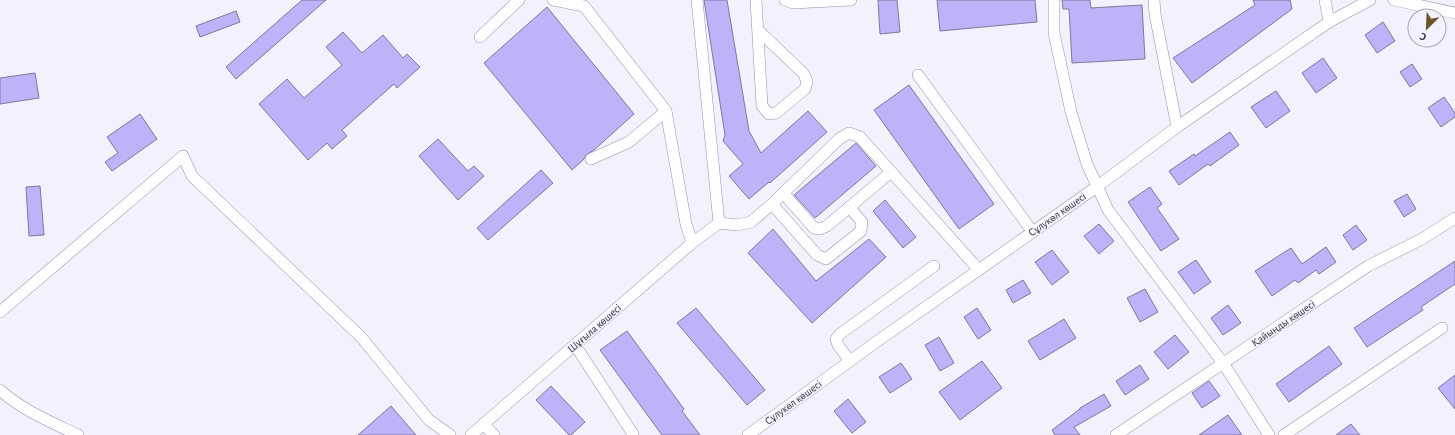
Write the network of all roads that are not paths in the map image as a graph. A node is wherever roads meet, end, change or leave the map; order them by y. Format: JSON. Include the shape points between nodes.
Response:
{"nodes":[{"id":1,"x":519,"y":0,"type":"edge"},
{"id":2,"x":553,"y":0,"type":"edge"},
{"id":3,"x":697,"y":0,"type":"edge"},
{"id":4,"x":756,"y":0,"type":"edge"},
{"id":5,"x":785,"y":0,"type":"edge"},
{"id":6,"x":851,"y":0,"type":"edge"},
{"id":7,"x":1054,"y":0,"type":"edge"},
{"id":8,"x":1154,"y":0,"type":"edge"},
{"id":9,"x":1325,"y":0,"type":"edge"},
{"id":10,"x":1370,"y":0,"type":"edge"},
{"id":11,"x":1394,"y":0,"type":"edge"},
{"id":12,"x":1455,"y":13,"type":"edge"},
{"id":13,"x":1328,"y":22,"type":"junction"},
{"id":14,"x":758,"y":30,"type":"junction"},
{"id":15,"x":480,"y":37,"type":"dead end"},
{"id":16,"x":918,"y":75,"type":"dead end"},
{"id":17,"x":666,"y":111,"type":"junction"},
{"id":18,"x":1177,"y":126,"type":"junction"},
{"id":19,"x":591,"y":159,"type":"dead end"},
{"id":20,"x":890,"y":172,"type":"junction"},
{"id":21,"x":1098,"y":186,"type":"junction"},
{"id":22,"x":783,"y":193,"type":"junction"},
{"id":23,"x":772,"y":204,"type":"junction"},
{"id":24,"x":849,"y":207,"type":"junction"},
{"id":25,"x":1455,"y":218,"type":"edge"},
{"id":26,"x":719,"y":222,"type":"junction"},
{"id":27,"x":1032,"y":231,"type":"junction"},
{"id":28,"x":692,"y":243,"type":"junction"},
{"id":29,"x":934,"y":266,"type":"dead end"},
{"id":30,"x":979,"y":270,"type":"junction"},
{"id":31,"x":0,"y":312,"type":"edge"},
{"id":32,"x":1442,"y":328,"type":"dead end"},
{"id":33,"x":575,"y":345,"type":"junction"},
{"id":34,"x":850,"y":361,"type":"junction"},
{"id":35,"x":1223,"y":363,"type":"junction"},
{"id":36,"x":0,"y":390,"type":"edge"},
{"id":37,"x":483,"y":424,"type":"junction"},
{"id":38,"x":634,"y":434,"type":"dead end"},
{"id":39,"x":78,"y":435,"type":"edge"},
{"id":40,"x":450,"y":435,"type":"edge"},
{"id":41,"x":471,"y":435,"type":"edge"},
{"id":42,"x":494,"y":435,"type":"edge"},
{"id":43,"x":748,"y":435,"type":"edge"},
{"id":44,"x":1116,"y":435,"type":"edge"},
{"id":45,"x":1269,"y":435,"type":"edge"},
{"id":46,"x":1284,"y":435,"type":"edge"}],
"edges":[{"from":1,"to":15,"type":"street"},
{"from":2,"to":17,"type":"street","via":[[584,6]]},
{"from":3,"to":26,"type":"street"},
{"from":4,"to":14,"type":"street"},
{"from":5,"to":6,"type":"street","via":[[793,3]]},
{"from":7,"to":21,"type":"street","via":[[1054,33],[1070,112],[1087,164]]},
{"from":8,"to":18,"type":"street"},
{"from":9,"to":13,"type":"street"},
{"from":10,"to":13,"type":"street","name":"Сұлукөл көшесі"},
{"from":11,"to":12,"type":"street"},
{"from":13,"to":18,"type":"street","name":"Сұлукөл көшесі"},
{"from":14,"to":14,"type":"street","via":[[762,106],[770,114],[776,114],[805,89],[807,82],[804,74]]},
{"from":16,"to":27,"type":"street"},
{"from":17,"to":19,"type":"street","via":[[629,142]]},
{"from":17,"to":28,"type":"street","via":[[686,224]]},
{"from":18,"to":21,"type":"street","name":"Сұлукөл көшесі"},
{"from":20,"to":22,"type":"street","via":[[860,137],[849,134],[839,139]]},
{"from":20,"to":24,"type":"street"},
{"from":20,"to":30,"type":"street"},
{"from":21,"to":27,"type":"street","name":"Сұлукөл көшесі"},
{"from":21,"to":35,"type":"street","via":[[1108,210]]},
{"from":22,"to":23,"type":"street"},
{"from":22,"to":24,"type":"street","via":[[814,228],[827,226]]},
{"from":23,"to":24,"type":"street","via":[[817,255],[826,259],[861,231],[862,222]]},
{"from":23,"to":26,"type":"street","via":[[751,222],[737,225]]},
{"from":25,"to":35,"type":"street","name":"Қайыңды көшесі","via":[[1422,239],[1368,266]]},
{"from":26,"to":28,"type":"street","name":"Шұғыла көшесі"},
{"from":27,"to":30,"type":"street","name":"Сұлукөл көшесі"},
{"from":28,"to":33,"type":"street","name":"Шұғыла көшесі"},
{"from":29,"to":34,"type":"street","via":[[840,334],[836,339],[838,345]]},
{"from":30,"to":34,"type":"street","name":"Сұлукөл көшесі"},
{"from":31,"to":40,"type":"street","via":[[184,156],[192,176],[361,337],[429,420]]},
{"from":32,"to":46,"type":"street"},
{"from":33,"to":37,"type":"street","name":"Шұғыла көшесі"},
{"from":33,"to":38,"type":"street"},
{"from":34,"to":43,"type":"street","name":"Сұлукөл көшесі"},
{"from":35,"to":44,"type":"street","name":"Қайыңды көшесі"},
{"from":35,"to":45,"type":"street"},
{"from":36,"to":39,"type":"street","via":[[28,410]]},
{"from":37,"to":41,"type":"street","name":"Шұғыла көшесі"},
{"from":37,"to":42,"type":"street"}]}
